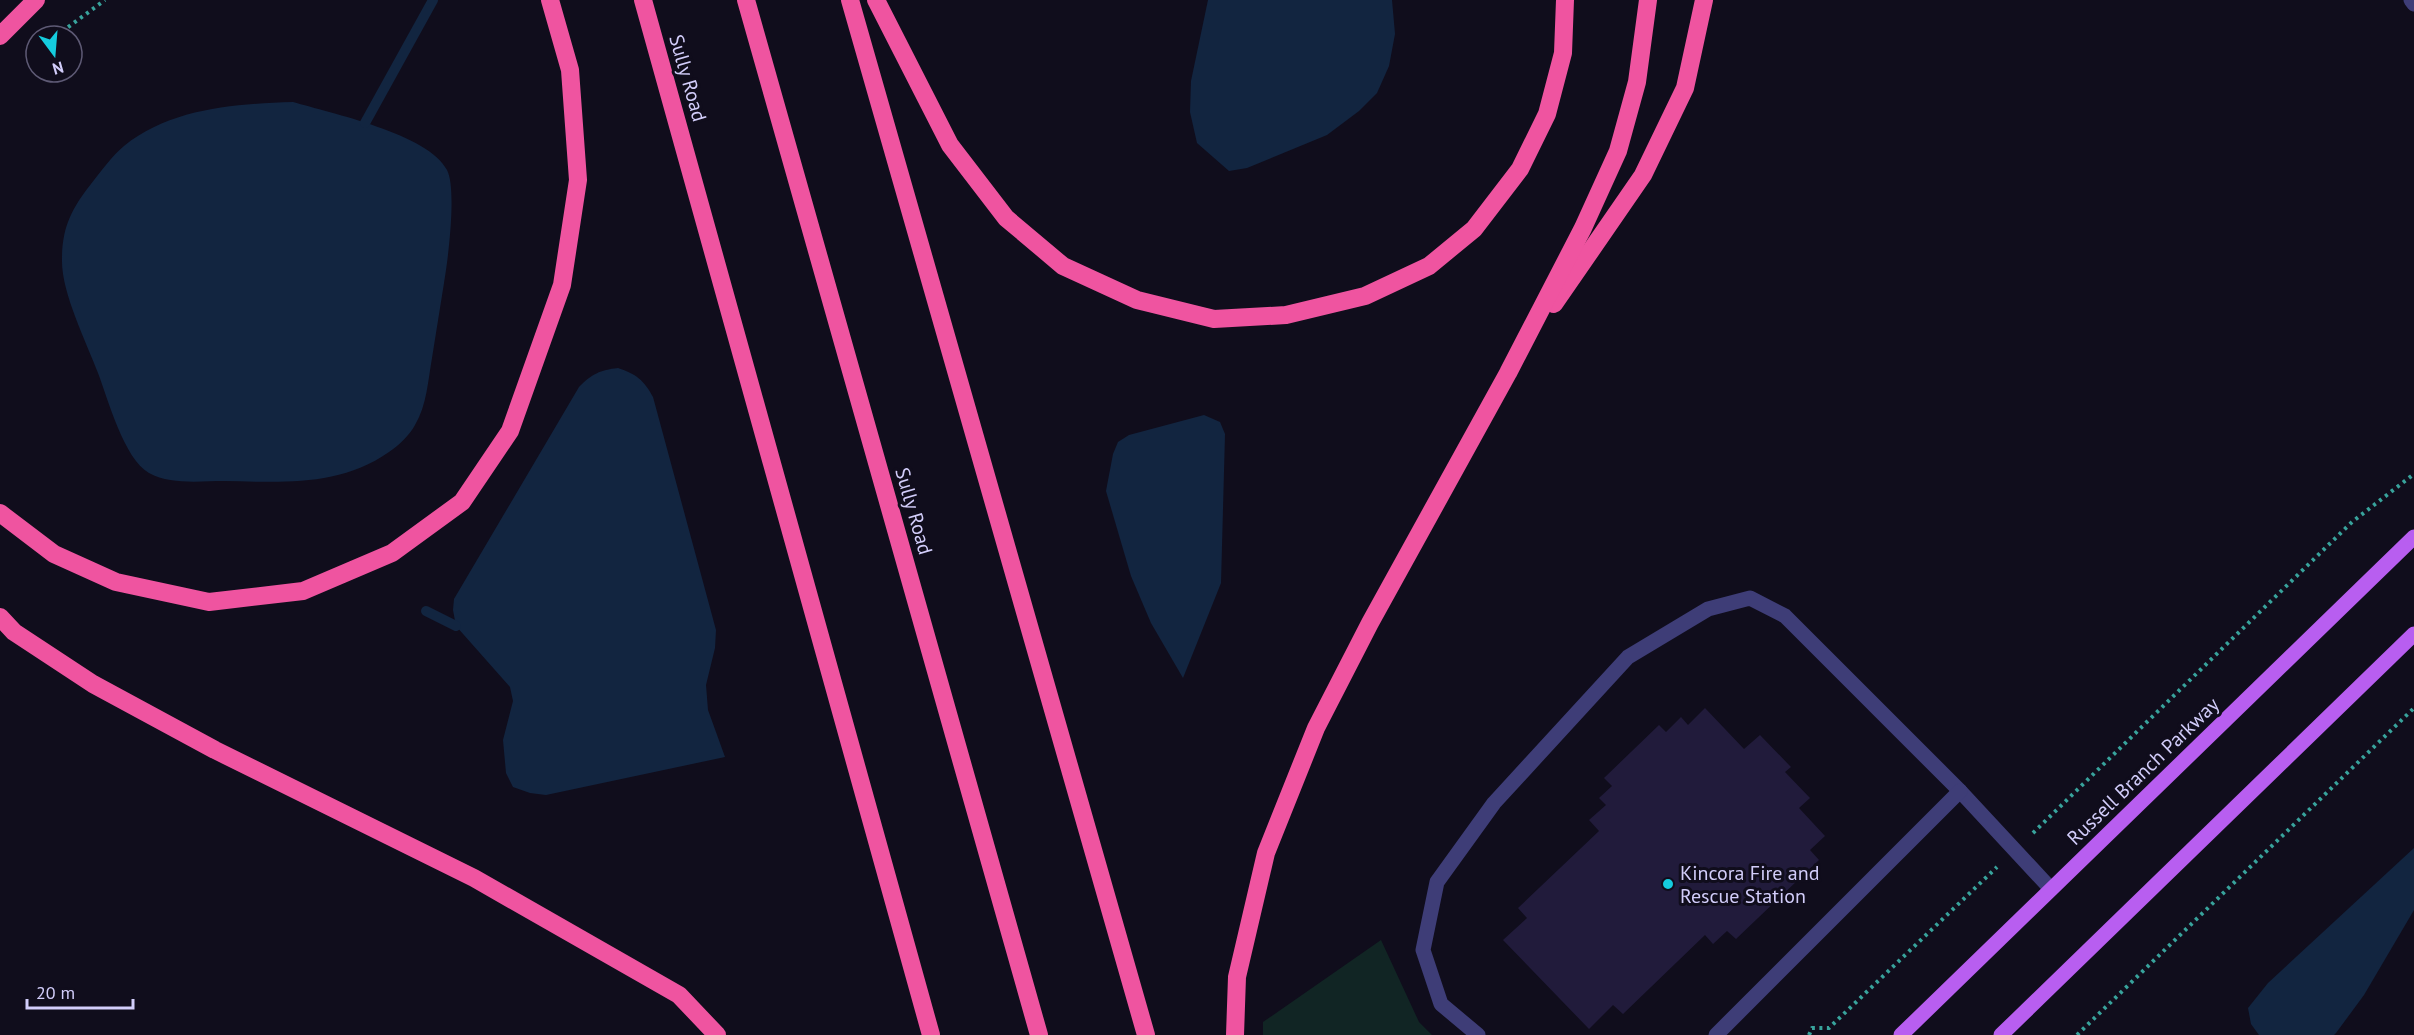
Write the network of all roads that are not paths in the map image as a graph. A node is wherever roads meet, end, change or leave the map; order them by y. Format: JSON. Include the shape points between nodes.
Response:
{"nodes":[{"id":1,"x":36,"y":0,"type":"edge"},
{"id":2,"x":550,"y":0,"type":"edge"},
{"id":3,"x":643,"y":0,"type":"edge"},
{"id":4,"x":746,"y":0,"type":"edge"},
{"id":5,"x":850,"y":0,"type":"edge"},
{"id":6,"x":876,"y":0,"type":"edge"},
{"id":7,"x":1565,"y":0,"type":"edge"},
{"id":8,"x":1648,"y":0,"type":"edge"},
{"id":9,"x":1704,"y":0,"type":"edge"},
{"id":10,"x":2411,"y":0,"type":"edge"},
{"id":11,"x":2414,"y":3,"type":"edge"},
{"id":12,"x":0,"y":36,"type":"edge"},
{"id":13,"x":1508,"y":373,"type":"junction"},
{"id":14,"x":0,"y":513,"type":"edge"},
{"id":15,"x":2414,"y":537,"type":"edge"},
{"id":16,"x":0,"y":616,"type":"edge"},
{"id":17,"x":2414,"y":634,"type":"edge"},
{"id":18,"x":1960,"y":791,"type":"junction"},
{"id":19,"x":2051,"y":889,"type":"junction"},
{"id":20,"x":1719,"y":1034,"type":"edge"},
{"id":21,"x":717,"y":1035,"type":"edge"},
{"id":22,"x":931,"y":1035,"type":"edge"},
{"id":23,"x":1039,"y":1035,"type":"edge"},
{"id":24,"x":1146,"y":1035,"type":"edge"},
{"id":25,"x":1235,"y":1035,"type":"edge"},
{"id":26,"x":1478,"y":1035,"type":"edge"},
{"id":27,"x":1901,"y":1035,"type":"edge"},
{"id":28,"x":2001,"y":1035,"type":"edge"}],
"edges":[{"from":1,"to":12,"type":"highway"},
{"from":2,"to":14,"type":"highway","via":[[570,70],[578,180],[562,285],[510,431],[462,502],[392,553],[303,591],[209,602],[116,582],[54,554]]},
{"from":3,"to":22,"type":"highway","name":"Sully Road"},
{"from":4,"to":23,"type":"highway","name":"Sully Road"},
{"from":5,"to":24,"type":"highway"},
{"from":6,"to":7,"type":"highway","via":[[950,145],[1006,218],[1063,266],[1137,300],[1214,319],[1286,315],[1365,296],[1429,266],[1474,229],[1520,169],[1547,114],[1563,53]]},
{"from":8,"to":13,"type":"highway","via":[[1637,82],[1618,151]]},
{"from":9,"to":13,"type":"highway","via":[[1685,88],[1643,175]]},
{"from":10,"to":11,"type":"lane"},
{"from":13,"to":25,"type":"highway","via":[[1316,728],[1266,853],[1237,977]]},
{"from":15,"to":19,"type":"main road","name":"Russell Branch Parkway"},
{"from":16,"to":21,"type":"highway","via":[[14,632],[93,684],[215,750],[474,878],[679,995]]},
{"from":17,"to":28,"type":"main road"},
{"from":18,"to":19,"type":"lane"},
{"from":18,"to":20,"type":"lane"},
{"from":18,"to":26,"type":"lane","via":[[1785,616],[1750,598],[1708,609],[1628,657],[1494,803],[1437,882],[1423,950],[1441,1004]]},
{"from":19,"to":27,"type":"main road","name":"Russell Branch Parkway"}]}
